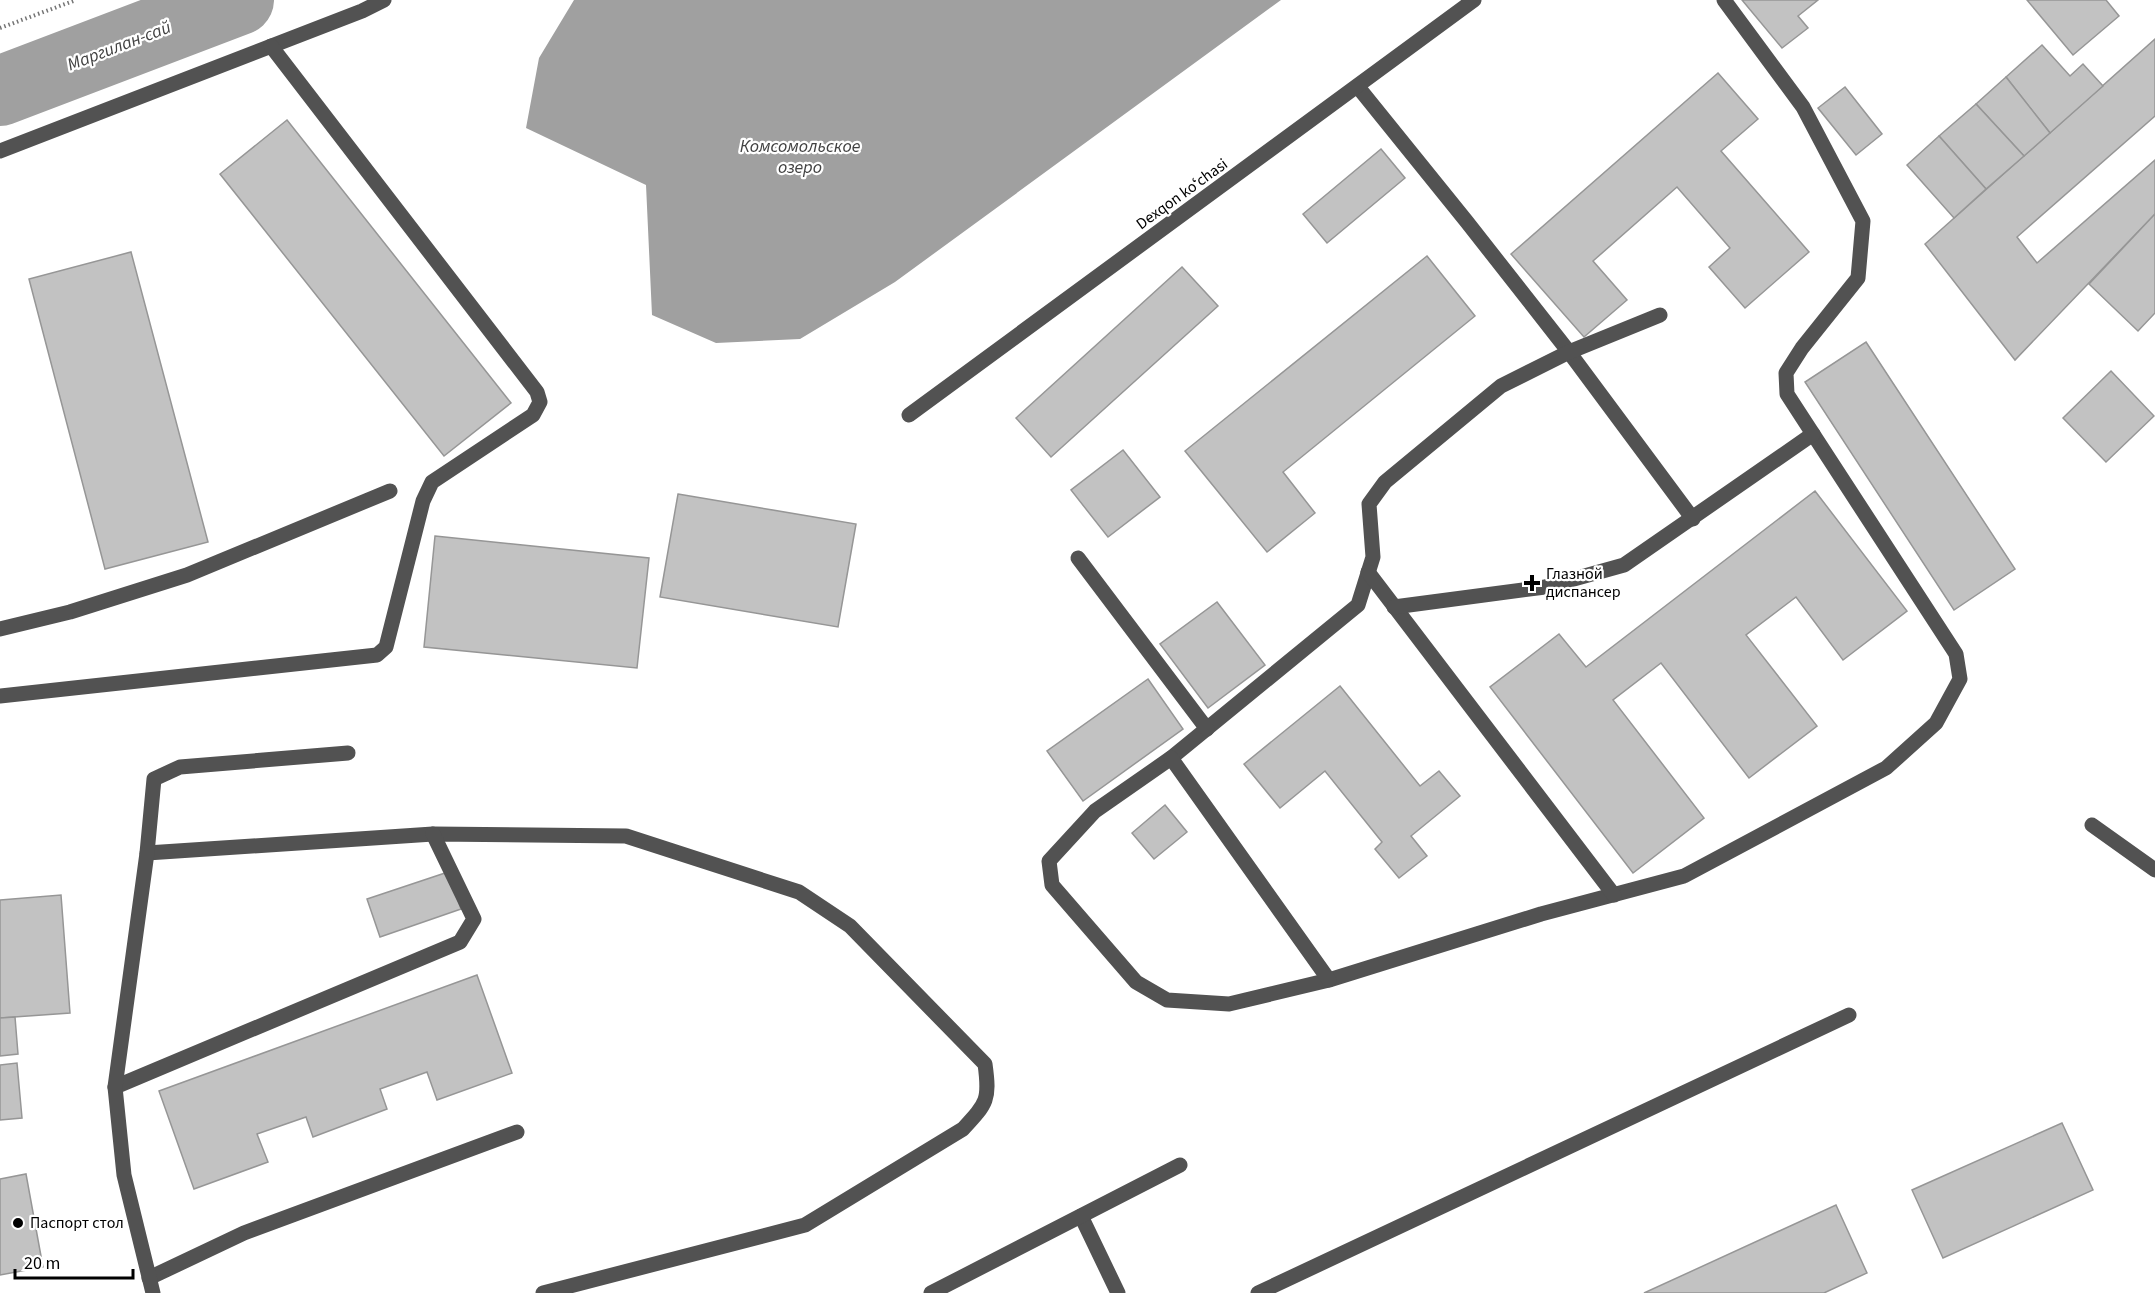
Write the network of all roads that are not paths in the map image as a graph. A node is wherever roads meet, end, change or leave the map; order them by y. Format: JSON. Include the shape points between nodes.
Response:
{"nodes":[{"id":1,"x":384,"y":0,"type":"edge"},
{"id":2,"x":1474,"y":0,"type":"edge"},
{"id":3,"x":1724,"y":0,"type":"edge"},
{"id":4,"x":271,"y":46,"type":"junction"},
{"id":5,"x":1358,"y":87,"type":"junction"},
{"id":6,"x":0,"y":150,"type":"edge"},
{"id":7,"x":1660,"y":315,"type":"dead end"},
{"id":8,"x":1569,"y":352,"type":"junction"},
{"id":9,"x":909,"y":415,"type":"dead end"},
{"id":10,"x":1813,"y":434,"type":"junction"},
{"id":11,"x":390,"y":491,"type":"dead end"},
{"id":12,"x":1693,"y":519,"type":"junction"},
{"id":13,"x":1078,"y":558,"type":"dead end"},
{"id":14,"x":1368,"y":572,"type":"junction"},
{"id":15,"x":1394,"y":607,"type":"junction"},
{"id":16,"x":0,"y":629,"type":"edge"},
{"id":17,"x":0,"y":696,"type":"edge"},
{"id":18,"x":1208,"y":729,"type":"junction"},
{"id":19,"x":348,"y":753,"type":"dead end"},
{"id":20,"x":1171,"y":758,"type":"junction"},
{"id":21,"x":2092,"y":825,"type":"dead end"},
{"id":22,"x":433,"y":834,"type":"junction"},
{"id":23,"x":147,"y":853,"type":"junction"},
{"id":24,"x":2155,"y":870,"type":"edge"},
{"id":25,"x":1614,"y":895,"type":"junction"},
{"id":26,"x":1329,"y":980,"type":"junction"},
{"id":27,"x":1849,"y":1015,"type":"dead end"},
{"id":28,"x":115,"y":1087,"type":"junction"},
{"id":29,"x":517,"y":1132,"type":"dead end"},
{"id":30,"x":1180,"y":1165,"type":"dead end"},
{"id":31,"x":1081,"y":1216,"type":"junction"},
{"id":32,"x":151,"y":1286,"type":"edge"},
{"id":33,"x":543,"y":1293,"type":"edge"},
{"id":34,"x":931,"y":1293,"type":"edge"},
{"id":35,"x":1118,"y":1293,"type":"edge"},
{"id":36,"x":1258,"y":1293,"type":"edge"}],
"edges":[{"from":1,"to":4,"type":"street"},
{"from":2,"to":5,"type":"street","name":"Dexqon koʻchasi"},
{"from":3,"to":10,"type":"street","via":[[1803,107],[1863,221],[1858,278],[1786,373],[1787,394]]},
{"from":4,"to":6,"type":"street"},
{"from":4,"to":17,"type":"street","via":[[537,392],[540,402],[533,415],[432,482],[423,501],[386,647],[377,655]]},
{"from":5,"to":8,"type":"street"},
{"from":5,"to":9,"type":"street","name":"Dexqon koʻchasi"},
{"from":7,"to":8,"type":"street"},
{"from":8,"to":12,"type":"street"},
{"from":8,"to":14,"type":"street","via":[[1502,386],[1385,482],[1370,504],[1373,557]]},
{"from":10,"to":12,"type":"street"},
{"from":10,"to":25,"type":"street","via":[[1956,654],[1959,679],[1936,723],[1886,768],[1684,876]]},
{"from":11,"to":16,"type":"street","via":[[187,575],[70,612]]},
{"from":12,"to":15,"type":"street","via":[[1624,565],[1545,587]]},
{"from":13,"to":18,"type":"street"},
{"from":14,"to":15,"type":"street"},
{"from":14,"to":18,"type":"street","via":[[1358,605]]},
{"from":15,"to":25,"type":"street"},
{"from":18,"to":20,"type":"street"},
{"from":19,"to":23,"type":"street","via":[[180,766],[154,779]]},
{"from":20,"to":26,"type":"street"},
{"from":20,"to":26,"type":"street","via":[[1095,811],[1049,861],[1052,885],[1136,982],[1167,1000],[1229,1004]]},
{"from":21,"to":24,"type":"street"},
{"from":22,"to":23,"type":"street"},
{"from":22,"to":28,"type":"street","via":[[474,919],[460,942]]},
{"from":22,"to":33,"type":"street","via":[[626,836],[799,892],[850,926],[985,1064],[988,1090],[982,1107],[963,1129],[805,1225]]},
{"from":23,"to":28,"type":"street"},
{"from":25,"to":26,"type":"street"},
{"from":27,"to":36,"type":"street"},
{"from":28,"to":32,"type":"street","via":[[124,1175]]},
{"from":29,"to":32,"type":"street","via":[[244,1233]]},
{"from":30,"to":31,"type":"street"},
{"from":31,"to":34,"type":"street"},
{"from":31,"to":35,"type":"street"}]}
